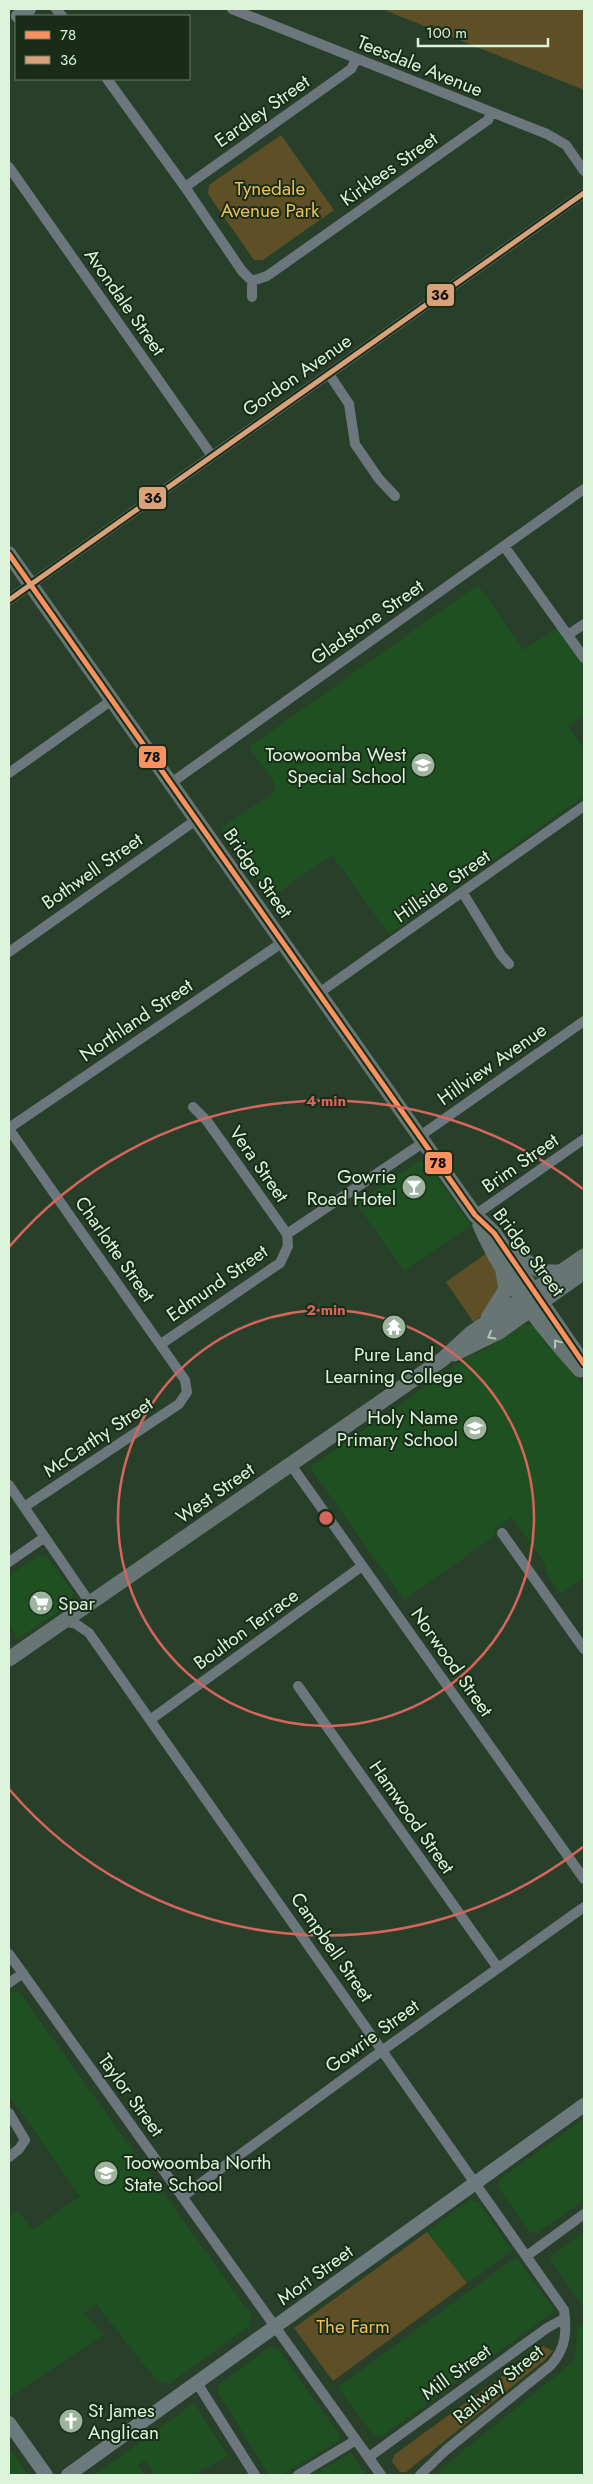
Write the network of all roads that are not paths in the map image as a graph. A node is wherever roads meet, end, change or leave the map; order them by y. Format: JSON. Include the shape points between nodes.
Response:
{"nodes":[{"id":1,"x":232,"y":9,"type":"edge"},
{"id":2,"x":356,"y":60,"type":"junction"},
{"id":3,"x":108,"y":80,"type":"edge"},
{"id":4,"x":491,"y":113,"type":"junction"},
{"id":5,"x":9,"y":167,"type":"edge"},
{"id":6,"x":584,"y":170,"type":"edge"},
{"id":7,"x":185,"y":187,"type":"junction"},
{"id":8,"x":584,"y":193,"type":"edge"},
{"id":9,"x":252,"y":281,"type":"junction"},
{"id":10,"x":252,"y":297,"type":"dead end"},
{"id":11,"x":328,"y":374,"type":"junction"},
{"id":12,"x":212,"y":456,"type":"junction"},
{"id":13,"x":584,"y":489,"type":"edge"},
{"id":14,"x":395,"y":496,"type":"dead end"},
{"id":15,"x":504,"y":546,"type":"junction"},
{"id":16,"x":9,"y":554,"type":"edge"},
{"id":17,"x":31,"y":586,"type":"junction"},
{"id":18,"x":9,"y":600,"type":"edge"},
{"id":19,"x":584,"y":624,"type":"edge"},
{"id":20,"x":568,"y":635,"type":"junction"},
{"id":21,"x":584,"y":658,"type":"edge"},
{"id":22,"x":112,"y":700,"type":"junction"},
{"id":23,"x":9,"y":772,"type":"edge"},
{"id":24,"x":171,"y":783,"type":"junction"},
{"id":25,"x":583,"y":809,"type":"edge"},
{"id":26,"x":196,"y":820,"type":"junction"},
{"id":27,"x":463,"y":893,"type":"junction"},
{"id":28,"x":283,"y":942,"type":"junction"},
{"id":29,"x":9,"y":952,"type":"edge"},
{"id":30,"x":509,"y":964,"type":"dead end"},
{"id":31,"x":319,"y":993,"type":"junction"},
{"id":32,"x":584,"y":1021,"type":"edge"},
{"id":33,"x":193,"y":1107,"type":"dead end"},
{"id":34,"x":9,"y":1128,"type":"edge"},
{"id":35,"x":422,"y":1139,"type":"junction"},
{"id":36,"x":584,"y":1139,"type":"edge"},
{"id":37,"x":475,"y":1215,"type":"junction"},
{"id":38,"x":494,"y":1233,"type":"junction"},
{"id":39,"x":287,"y":1234,"type":"junction"},
{"id":40,"x":584,"y":1256,"type":"edge"},
{"id":41,"x":502,"y":1268,"type":"junction"},
{"id":42,"x":561,"y":1272,"type":"junction"},
{"id":43,"x":584,"y":1272,"type":"edge"},
{"id":44,"x":533,"y":1300,"type":"junction"},
{"id":45,"x":470,"y":1334,"type":"junction"},
{"id":46,"x":161,"y":1344,"type":"junction"},
{"id":47,"x":443,"y":1358,"type":"junction"},
{"id":48,"x":584,"y":1364,"type":"edge"},
{"id":49,"x":584,"y":1375,"type":"edge"},
{"id":50,"x":187,"y":1392,"type":"joint"},
{"id":51,"x":291,"y":1465,"type":"junction"},
{"id":52,"x":9,"y":1485,"type":"edge"},
{"id":53,"x":24,"y":1507,"type":"junction"},
{"id":54,"x":502,"y":1533,"type":"dead end"},
{"id":55,"x":45,"y":1537,"type":"junction"},
{"id":56,"x":9,"y":1562,"type":"edge"},
{"id":57,"x":362,"y":1566,"type":"junction"},
{"id":58,"x":90,"y":1603,"type":"junction"},
{"id":59,"x":64,"y":1621,"type":"junction"},
{"id":60,"x":584,"y":1649,"type":"edge"},
{"id":61,"x":9,"y":1659,"type":"edge"},
{"id":62,"x":298,"y":1686,"type":"dead end"},
{"id":63,"x":150,"y":1720,"type":"junction"},
{"id":64,"x":584,"y":1879,"type":"edge"},
{"id":65,"x":584,"y":1907,"type":"edge"},
{"id":66,"x":9,"y":1954,"type":"edge"},
{"id":67,"x":498,"y":1968,"type":"junction"},
{"id":68,"x":22,"y":1973,"type":"junction"},
{"id":69,"x":9,"y":1983,"type":"edge"},
{"id":70,"x":383,"y":2050,"type":"junction"},
{"id":71,"x":584,"y":2105,"type":"edge"},
{"id":72,"x":9,"y":2112,"type":"edge"},
{"id":73,"x":9,"y":2157,"type":"edge"},
{"id":74,"x":476,"y":2181,"type":"junction"},
{"id":75,"x":182,"y":2197,"type":"junction"},
{"id":76,"x":584,"y":2214,"type":"edge"},
{"id":77,"x":528,"y":2255,"type":"junction"},
{"id":78,"x":561,"y":2304,"type":"joint"},
{"id":79,"x":565,"y":2318,"type":"junction"},
{"id":80,"x":275,"y":2327,"type":"junction"},
{"id":81,"x":197,"y":2383,"type":"junction"},
{"id":82,"x":9,"y":2423,"type":"edge"},
{"id":83,"x":356,"y":2440,"type":"junction"},
{"id":84,"x":369,"y":2457,"type":"junction"},
{"id":85,"x":46,"y":2475,"type":"edge"},
{"id":86,"x":68,"y":2475,"type":"edge"},
{"id":87,"x":256,"y":2475,"type":"edge"},
{"id":88,"x":298,"y":2475,"type":"edge"},
{"id":89,"x":382,"y":2475,"type":"edge"},
{"id":90,"x":420,"y":2475,"type":"edge"}],
"edges":[{"from":1,"to":2,"type":"street","name":"Teesdale Avenue"},
{"from":2,"to":4,"type":"street","name":"Teesdale Avenue"},
{"from":2,"to":7,"type":"street","name":"Eardley Street","via":[[347,72]]},
{"from":3,"to":7,"type":"street"},
{"from":4,"to":6,"type":"street","name":"Teesdale Avenue","via":[[547,134],[566,145]]},
{"from":4,"to":9,"type":"street","name":"Kirklees Street","via":[[488,120],[267,276]]},
{"from":5,"to":12,"type":"street","name":"Avondale Street"},
{"from":7,"to":9,"type":"street"},
{"from":8,"to":11,"type":"street","name":"Gordon Avenue"},
{"from":9,"to":10,"type":"street"},
{"from":11,"to":12,"type":"street","name":"Gordon Avenue"},
{"from":11,"to":14,"type":"street","via":[[349,404],[355,444]]},
{"from":12,"to":17,"type":"street","name":"Gordon Avenue"},
{"from":13,"to":15,"type":"street","name":"Gladstone Street"},
{"from":15,"to":20,"type":"street"},
{"from":15,"to":24,"type":"street","name":"Gladstone Street"},
{"from":16,"to":17,"type":"main road","name":"Bridge Street"},
{"from":17,"to":18,"type":"street","name":"Gordon Avenue"},
{"from":17,"to":22,"type":"main road","name":"Bridge Street"},
{"from":19,"to":20,"type":"street"},
{"from":20,"to":21,"type":"street"},
{"from":22,"to":23,"type":"street"},
{"from":22,"to":24,"type":"main road","name":"Bridge Street"},
{"from":24,"to":26,"type":"main road","name":"Bridge Street"},
{"from":25,"to":27,"type":"street","name":"Hillside Street"},
{"from":26,"to":28,"type":"main road","name":"Bridge Street"},
{"from":26,"to":29,"type":"street","name":"Bothwell Street"},
{"from":27,"to":30,"type":"street"},
{"from":27,"to":31,"type":"street","name":"Hillside Street"},
{"from":28,"to":31,"type":"main road","name":"Bridge Street"},
{"from":28,"to":34,"type":"street","name":"Northland Street"},
{"from":31,"to":35,"type":"main road","name":"Bridge Street"},
{"from":32,"to":35,"type":"street","name":"Hillview Avenue"},
{"from":33,"to":39,"type":"street","name":"Vera Street","via":[[207,1121]]},
{"from":34,"to":46,"type":"street","name":"Charlotte Street"},
{"from":35,"to":37,"type":"main road","name":"Bridge Street"},
{"from":35,"to":39,"type":"street","name":"Edmund Street"},
{"from":36,"to":37,"type":"street","name":"Brim Street"},
{"from":37,"to":38,"type":"main road","name":"Bridge Street"},
{"from":37,"to":41,"type":"main road","name":"Bridge Street"},
{"from":38,"to":42,"type":"main road","via":[[536,1270],[548,1274]]},
{"from":38,"to":44,"type":"main road","name":"Bridge Street"},
{"from":39,"to":46,"type":"street","name":"Edmund Street","via":[[288,1246],[280,1263]]},
{"from":40,"to":42,"type":"main road","name":"West Street"},
{"from":41,"to":44,"type":"main road","name":"Bridge Street"},
{"from":41,"to":45,"type":"main road","via":[[506,1283],[504,1294],[489,1317]]},
{"from":42,"to":44,"type":"main road","name":"West Street"},
{"from":43,"to":44,"type":"main road","name":"West Street"},
{"from":44,"to":45,"type":"main road","name":"West Street"},
{"from":44,"to":47,"type":"main road","name":"West Street","one_way":true,"via":[[479,1344]]},
{"from":44,"to":48,"type":"main road","name":"Bridge Street"},
{"from":49,"to":44,"type":"main road","name":"Bridge Street","one_way":true,"via":[[563,1351]]},
{"from":45,"to":47,"type":"main road","name":"West Street"},
{"from":46,"to":50,"type":"street","name":"Charlotte Street","via":[[185,1380]]},
{"from":47,"to":51,"type":"main road","name":"West Street"},
{"from":50,"to":53,"type":"street","name":"McCarthy Street","via":[[179,1404]]},
{"from":51,"to":57,"type":"street","name":"Norwood Street"},
{"from":51,"to":58,"type":"main road","name":"West Street"},
{"from":52,"to":53,"type":"street"},
{"from":53,"to":55,"type":"street"},
{"from":54,"to":60,"type":"street"},
{"from":55,"to":56,"type":"street"},
{"from":55,"to":58,"type":"street"},
{"from":57,"to":63,"type":"street","name":"Boulton Terrace"},
{"from":57,"to":64,"type":"street","name":"Norwood Street"},
{"from":58,"to":59,"type":"main road","name":"West Street"},
{"from":59,"to":61,"type":"main road","name":"West Street"},
{"from":59,"to":63,"type":"street","name":"Campbell Street","via":[[79,1626],[93,1639]]},
{"from":62,"to":67,"type":"street","name":"Hamwood Street"},
{"from":63,"to":70,"type":"street","name":"Campbell Street"},
{"from":65,"to":67,"type":"street","name":"Gowrie Street"},
{"from":66,"to":68,"type":"street","name":"Taylor Street"},
{"from":67,"to":70,"type":"street","name":"Gowrie Street"},
{"from":68,"to":69,"type":"street"},
{"from":68,"to":75,"type":"street","name":"Taylor Street"},
{"from":70,"to":74,"type":"street","name":"Campbell Street"},
{"from":70,"to":75,"type":"street","name":"Gowrie Street"},
{"from":71,"to":74,"type":"street","name":"Mort Street"},
{"from":72,"to":73,"type":"street","via":[[25,2140]]},
{"from":74,"to":77,"type":"street","name":"Campbell Street"},
{"from":74,"to":80,"type":"street","name":"Mort Street"},
{"from":75,"to":80,"type":"street","name":"Taylor Street"},
{"from":76,"to":77,"type":"street"},
{"from":77,"to":78,"type":"street","name":"Campbell Street"},
{"from":78,"to":79,"type":"street","name":"Railway Street"},
{"from":79,"to":84,"type":"street","name":"Mill Street"},
{"from":79,"to":90,"type":"street","name":"Railway Street","via":[[562,2351],[551,2365]]},
{"from":80,"to":81,"type":"street","name":"Mort Street"},
{"from":80,"to":83,"type":"street","name":"Taylor Street"},
{"from":81,"to":86,"type":"street","name":"Mort Street"},
{"from":81,"to":87,"type":"street"},
{"from":82,"to":85,"type":"street"},
{"from":83,"to":84,"type":"street","name":"Taylor Street"},
{"from":83,"to":88,"type":"street"},
{"from":84,"to":89,"type":"street","name":"Taylor Street"}]}
